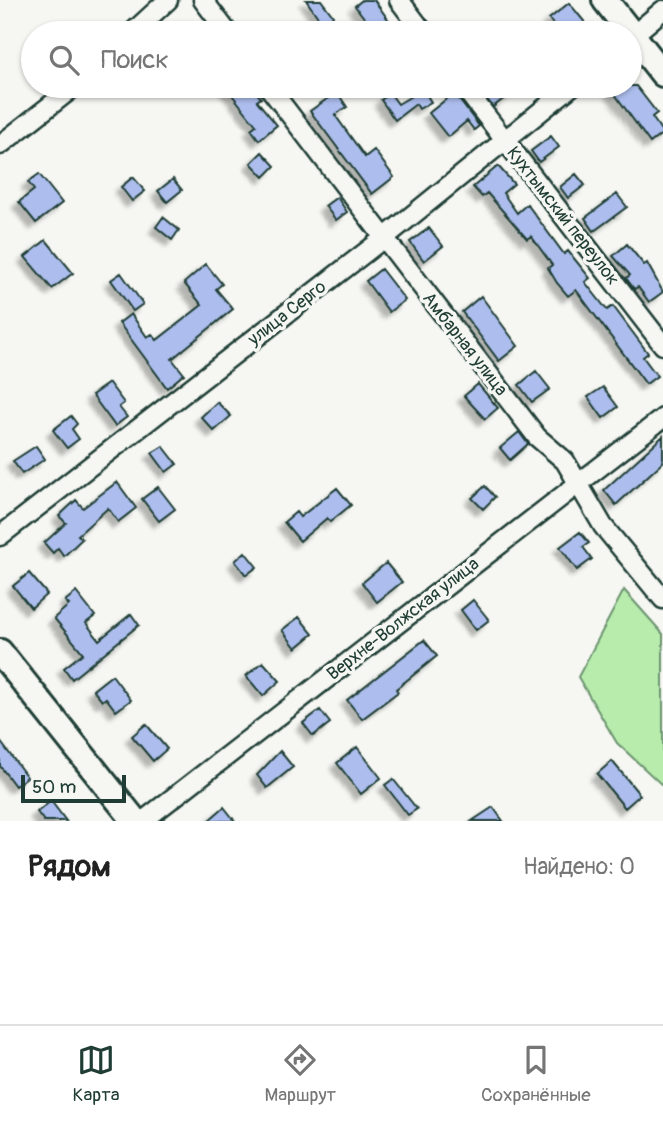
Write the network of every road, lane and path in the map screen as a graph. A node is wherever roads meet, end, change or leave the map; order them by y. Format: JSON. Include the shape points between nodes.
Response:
{"nodes":[{"id":1,"x":168,"y":0,"type":"edge"},
{"id":2,"x":203,"y":0,"type":"edge"},
{"id":3,"x":399,"y":0,"type":"edge"},
{"id":4,"x":606,"y":0,"type":"edge"},
{"id":5,"x":663,"y":10,"type":"edge"},
{"id":6,"x":145,"y":21,"type":"edge"},
{"id":7,"x":219,"y":21,"type":"edge"},
{"id":8,"x":415,"y":21,"type":"edge"},
{"id":9,"x":620,"y":21,"type":"edge"},
{"id":10,"x":642,"y":28,"type":"edge"},
{"id":11,"x":642,"y":50,"type":"edge"},
{"id":12,"x":663,"y":74,"type":"edge"},
{"id":13,"x":60,"y":98,"type":"edge"},
{"id":14,"x":277,"y":98,"type":"edge"},
{"id":15,"x":472,"y":98,"type":"edge"},
{"id":16,"x":557,"y":98,"type":"edge"},
{"id":17,"x":505,"y":141,"type":"junction"},
{"id":18,"x":0,"y":145,"type":"edge"},
{"id":19,"x":384,"y":238,"type":"junction"},
{"id":20,"x":663,"y":345,"type":"edge"},
{"id":21,"x":663,"y":418,"type":"edge"},
{"id":22,"x":580,"y":482,"type":"junction"},
{"id":23,"x":0,"y":536,"type":"edge"},
{"id":24,"x":663,"y":599,"type":"edge"},
{"id":25,"x":0,"y":652,"type":"edge"},
{"id":26,"x":135,"y":821,"type":"edge"},
{"id":27,"x":143,"y":821,"type":"edge"}],
"edges":[{"from":1,"to":6,"type":"street"},
{"from":2,"to":7,"type":"street"},
{"from":3,"to":8,"type":"street"},
{"from":4,"to":9,"type":"street"},
{"from":5,"to":10,"type":"street"},
{"from":11,"to":12,"type":"street"},
{"from":13,"to":18,"type":"street"},
{"from":14,"to":19,"type":"street","name":"Амбарная улица"},
{"from":15,"to":17,"type":"street","name":"Кухтымский переулок"},
{"from":16,"to":17,"type":"street","name":"улица Серго"},
{"from":17,"to":19,"type":"street","name":"улица Серго"},
{"from":17,"to":20,"type":"street","name":"Кухтымский переулок"},
{"from":19,"to":22,"type":"street","name":"Амбарная улица","via":[[537,437],[565,461]]},
{"from":19,"to":23,"type":"street","name":"улица Серго"},
{"from":21,"to":22,"type":"street","name":"Верхне-Волжская улица"},
{"from":22,"to":24,"type":"street","name":"Амбарная улица","via":[[603,526]]},
{"from":22,"to":27,"type":"street","name":"Верхне-Волжская улица"},
{"from":25,"to":26,"type":"street"}]}
